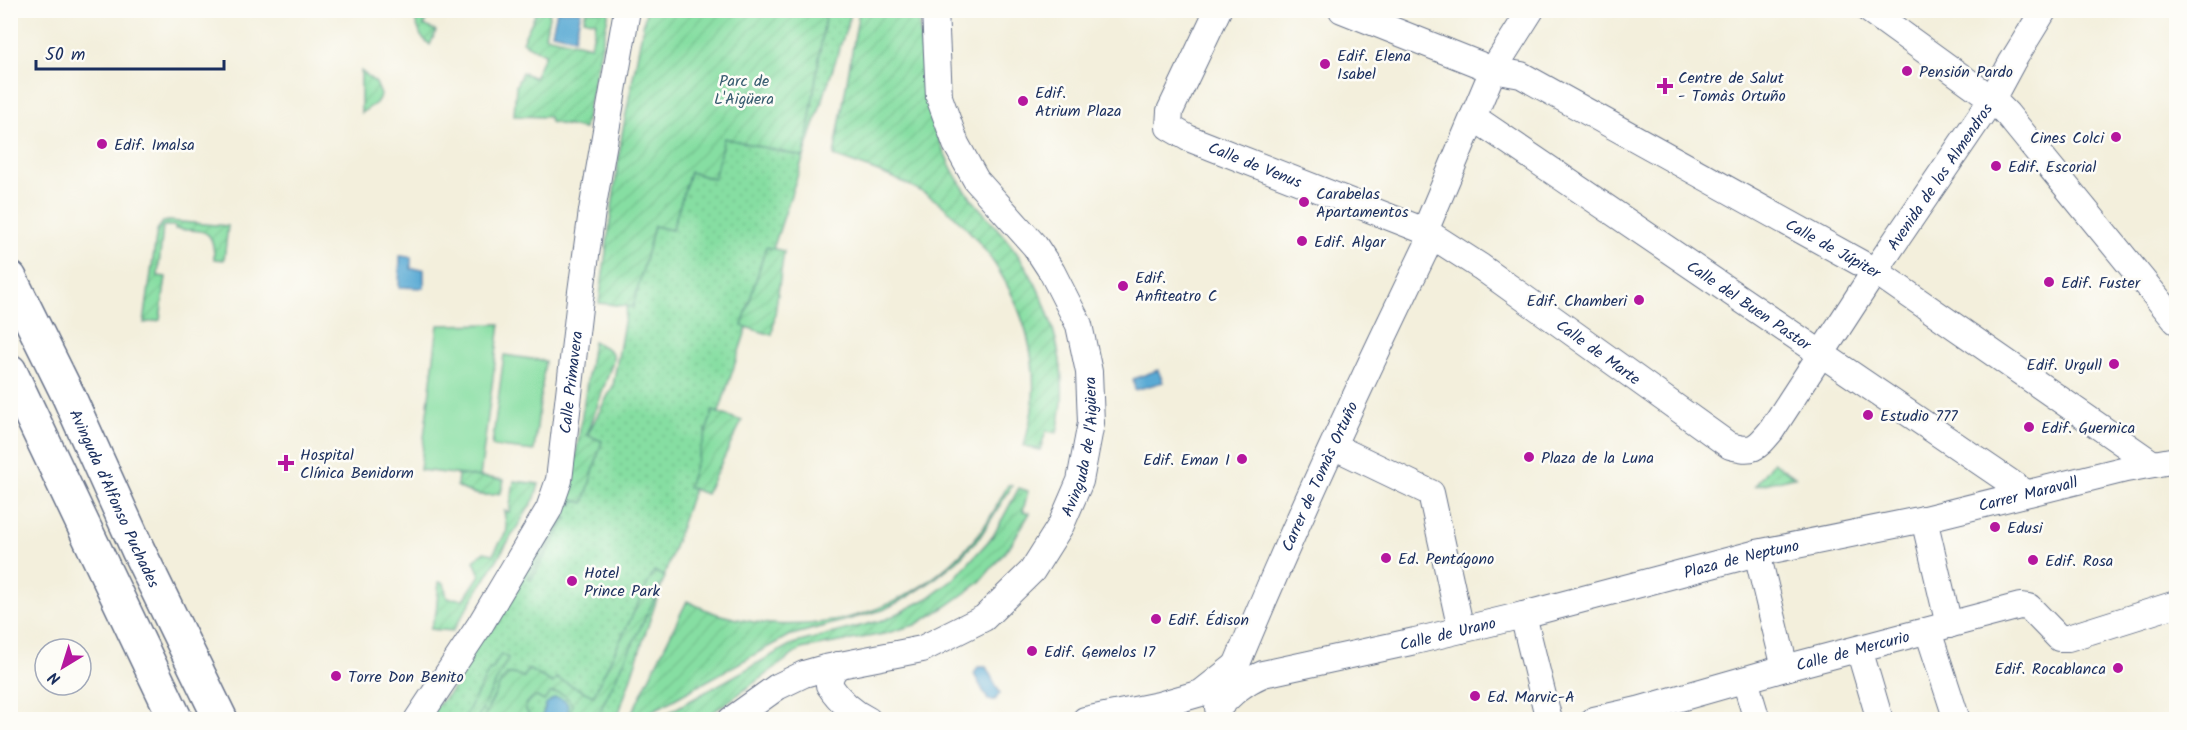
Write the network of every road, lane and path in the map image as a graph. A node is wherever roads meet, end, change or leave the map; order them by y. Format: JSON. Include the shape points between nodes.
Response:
{"nodes":[{"id":1,"x":627,"y":10,"type":"edge"},
{"id":2,"x":935,"y":10,"type":"edge"},
{"id":3,"x":1218,"y":10,"type":"edge"},
{"id":4,"x":1342,"y":10,"type":"edge"},
{"id":5,"x":1531,"y":10,"type":"edge"},
{"id":6,"x":1869,"y":10,"type":"edge"},
{"id":7,"x":2035,"y":14,"type":"edge"},
{"id":8,"x":1493,"y":70,"type":"junction"},
{"id":9,"x":1992,"y":99,"type":"junction"},
{"id":10,"x":1473,"y":117,"type":"junction"},
{"id":11,"x":1429,"y":233,"type":"junction"},
{"id":12,"x":1875,"y":271,"type":"junction"},
{"id":13,"x":10,"y":278,"type":"edge"},
{"id":14,"x":2176,"y":321,"type":"edge"},
{"id":15,"x":1821,"y":354,"type":"junction"},
{"id":16,"x":10,"y":371,"type":"edge"},
{"id":17,"x":1771,"y":432,"type":"joint"},
{"id":18,"x":1333,"y":446,"type":"junction"},
{"id":19,"x":2165,"y":462,"type":"edge"},
{"id":20,"x":2026,"y":494,"type":"junction"},
{"id":21,"x":1924,"y":519,"type":"junction"},
{"id":22,"x":1880,"y":528,"type":"joint"},
{"id":23,"x":1757,"y":553,"type":"junction"},
{"id":24,"x":1603,"y":594,"type":"joint"},
{"id":25,"x":2176,"y":604,"type":"edge"},
{"id":26,"x":1523,"y":615,"type":"junction"},
{"id":27,"x":1254,"y":620,"type":"junction"},
{"id":28,"x":1939,"y":628,"type":"junction"},
{"id":29,"x":1461,"y":630,"type":"junction"},
{"id":30,"x":1859,"y":649,"type":"junction"},
{"id":31,"x":837,"y":665,"type":"junction"},
{"id":32,"x":1236,"y":665,"type":"junction"},
{"id":33,"x":1785,"y":668,"type":"junction"},
{"id":34,"x":1292,"y":669,"type":"junction"},
{"id":35,"x":1745,"y":680,"type":"junction"},
{"id":36,"x":1169,"y":712,"type":"edge"},
{"id":37,"x":1216,"y":714,"type":"edge"},
{"id":38,"x":1639,"y":715,"type":"edge"},
{"id":39,"x":852,"y":716,"type":"edge"},
{"id":40,"x":176,"y":720,"type":"edge"},
{"id":41,"x":221,"y":720,"type":"edge"},
{"id":42,"x":417,"y":720,"type":"edge"},
{"id":43,"x":731,"y":720,"type":"edge"},
{"id":44,"x":1084,"y":720,"type":"edge"},
{"id":45,"x":1549,"y":720,"type":"edge"},
{"id":46,"x":1594,"y":720,"type":"edge"},
{"id":47,"x":1757,"y":720,"type":"edge"},
{"id":48,"x":1880,"y":720,"type":"edge"},
{"id":49,"x":1957,"y":720,"type":"edge"}],
"edges":[{"from":1,"to":42,"type":"street","name":"Calle Primavera","via":[[591,222],[559,480],[549,510]]},
{"from":2,"to":31,"type":"street","name":"Avinguda de l'Aigüera","via":[[939,97],[956,144],[976,180],[1035,246],[1079,325],[1089,372],[1089,440],[1080,481],[1061,525],[1032,571],[984,618],[921,649]]},
{"from":3,"to":11,"type":"street","name":"Calle de Venus","via":[[1170,111],[1169,127],[1188,138]]},
{"from":4,"to":8,"type":"street","name":"Calle de Júpiter"},
{"from":5,"to":8,"type":"street","name":"Carrer de Tomàs Ortuño"},
{"from":6,"to":9,"type":"street"},
{"from":7,"to":9,"type":"street","name":"Avenida de los Almendros"},
{"from":8,"to":10,"type":"street","name":"Carrer de Tomàs Ortuño"},
{"from":8,"to":12,"type":"street","name":"Calle de Júpiter","via":[[1521,75]]},
{"from":9,"to":12,"type":"street","name":"Avenida de los Almendros"},
{"from":9,"to":14,"type":"street"},
{"from":10,"to":11,"type":"street","name":"Carrer de Tomàs Ortuño"},
{"from":10,"to":15,"type":"street","name":"Calle del Buen Pastor"},
{"from":11,"to":17,"type":"street","name":"Calle de Marte","via":[[1730,446],[1747,451],[1759,446]]},
{"from":11,"to":18,"type":"street","name":"Carrer de Tomàs Ortuño"},
{"from":12,"to":15,"type":"street","name":"Avenida de los Almendros"},
{"from":12,"to":19,"type":"street","name":"Calle de Júpiter"},
{"from":13,"to":41,"type":"main road","name":"Avinguda d'Alfonso Puchades"},
{"from":15,"to":17,"type":"street","name":"Avenida de los Almendros"},
{"from":15,"to":20,"type":"street","name":"Calle del Buen Pastor"},
{"from":16,"to":40,"type":"main road"},
{"from":18,"to":27,"type":"street","name":"Carrer de Tomàs Ortuño"},
{"from":18,"to":29,"type":"street","via":[[1431,493]]},
{"from":19,"to":20,"type":"street","name":"Carrer Maravall"},
{"from":20,"to":21,"type":"street","name":"Carrer Maravall"},
{"from":21,"to":22,"type":"street","name":"Carrer Maravall"},
{"from":21,"to":28,"type":"street"},
{"from":22,"to":23,"type":"street","name":"Plaza de Neptuno"},
{"from":23,"to":24,"type":"street","name":"Plaza de Neptuno"},
{"from":23,"to":33,"type":"street"},
{"from":24,"to":26,"type":"street","name":"Calle de Urano"},
{"from":25,"to":28,"type":"street","name":"Calle de Mercurio","via":[[2068,638],[2059,638],[2029,607],[2020,606]]},
{"from":26,"to":29,"type":"street","name":"Calle de Urano"},
{"from":26,"to":45,"type":"street"},
{"from":27,"to":32,"type":"street","name":"Carrer de Tomàs Ortuño"},
{"from":27,"to":34,"type":"street","via":[[1256,653],[1268,664]]},
{"from":28,"to":30,"type":"street","name":"Calle de Mercurio"},
{"from":28,"to":49,"type":"street"},
{"from":29,"to":34,"type":"street","name":"Calle de Urano"},
{"from":30,"to":33,"type":"street","name":"Calle de Mercurio"},
{"from":30,"to":48,"type":"street"},
{"from":31,"to":39,"type":"street","via":[[829,686]]},
{"from":31,"to":43,"type":"street","name":"Avinguda de l'Aigüera","via":[[777,687]]},
{"from":32,"to":36,"type":"street","via":[[1202,693]]},
{"from":32,"to":37,"type":"street","name":"Carrer de Tomàs Ortuño"},
{"from":33,"to":35,"type":"street","name":"Calle de Mercurio"},
{"from":34,"to":37,"type":"street","name":"Calle de Urano","via":[[1246,681]]},
{"from":35,"to":38,"type":"street","name":"Calle de Mercurio"},
{"from":35,"to":47,"type":"street"},
{"from":36,"to":44,"type":"street"},
{"from":38,"to":46,"type":"street","name":"Calle de Mercurio"}]}
